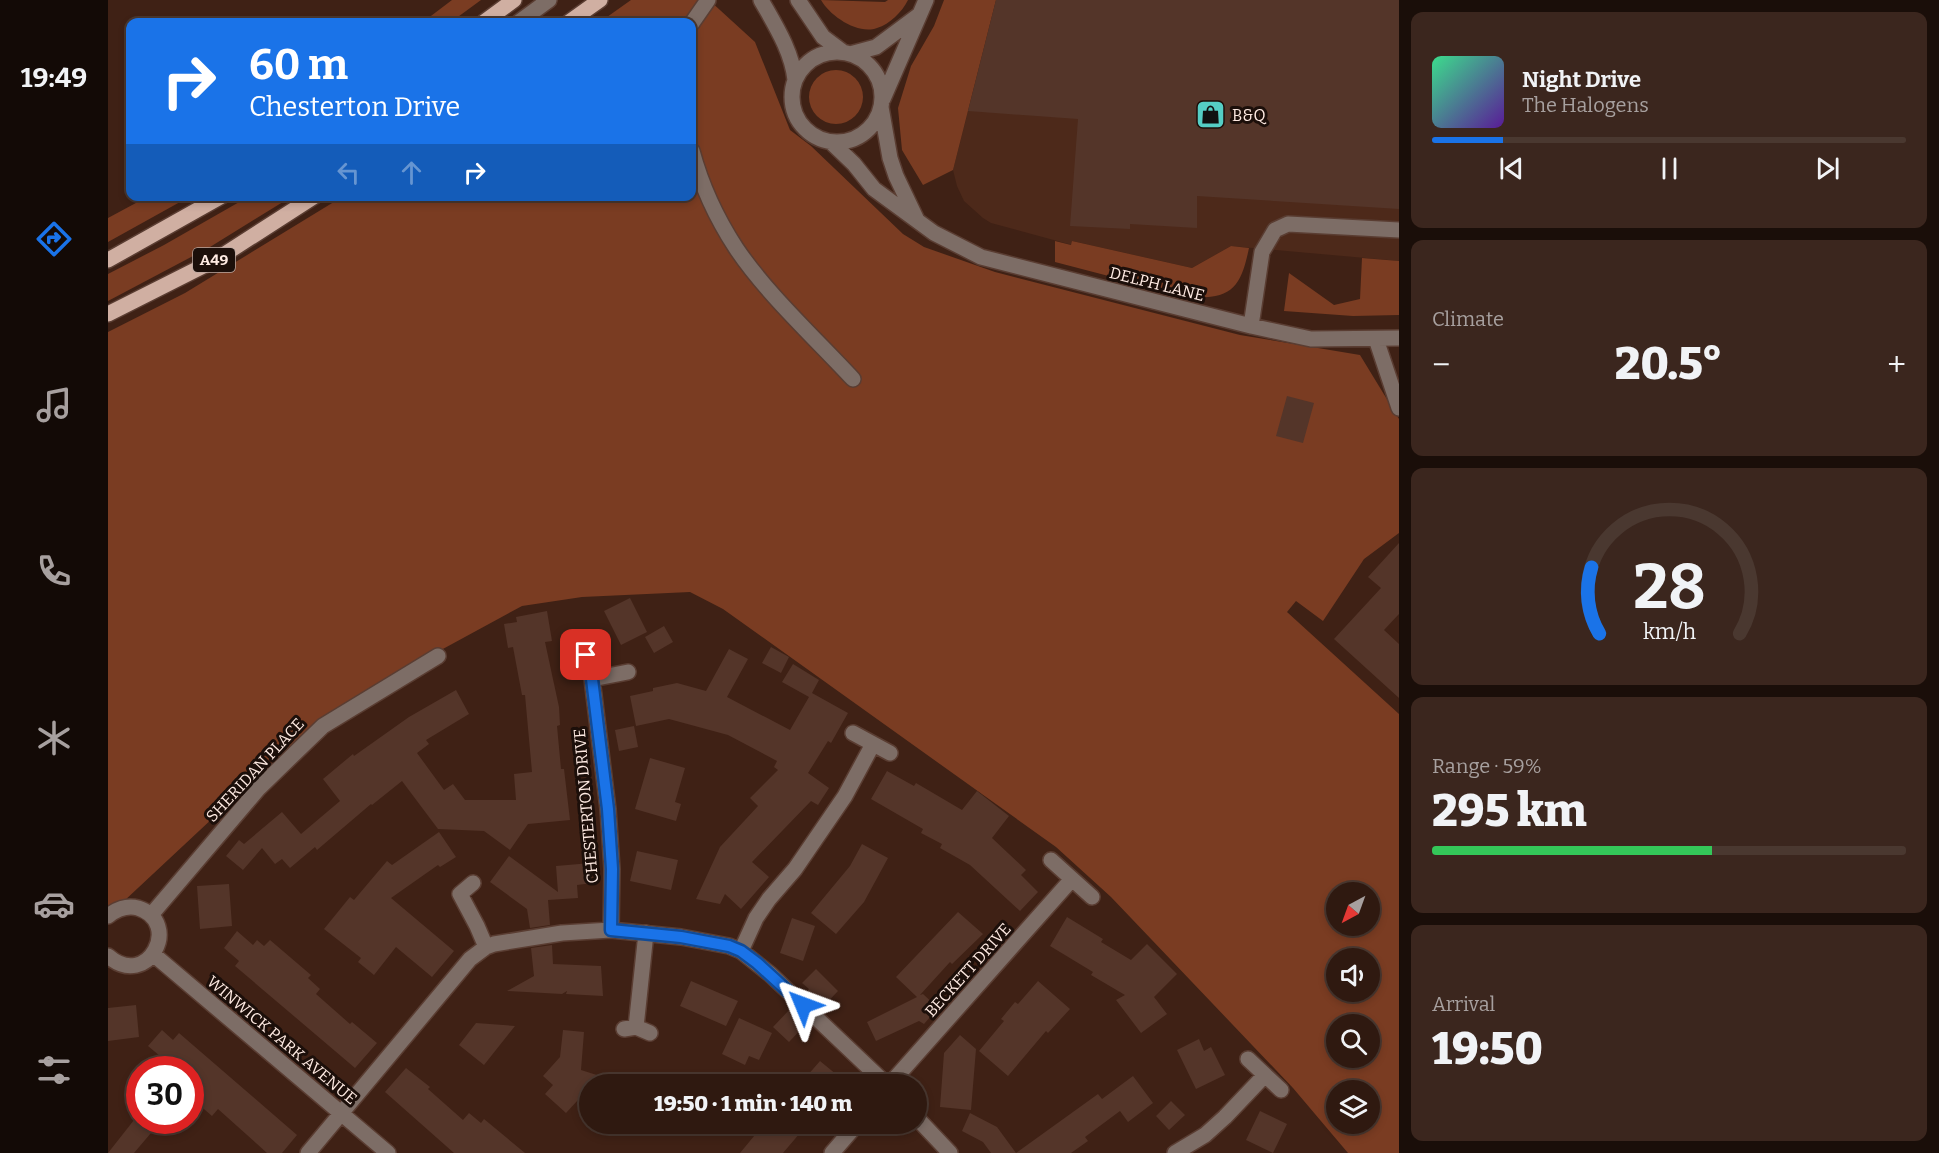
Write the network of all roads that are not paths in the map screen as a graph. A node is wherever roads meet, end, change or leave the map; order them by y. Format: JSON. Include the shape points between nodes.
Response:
{"nodes":[{"id":1,"x":514,"y":0,"type":"edge"},
{"id":2,"x":549,"y":0,"type":"edge"},
{"id":3,"x":600,"y":0,"type":"edge"},
{"id":4,"x":708,"y":0,"type":"edge"},
{"id":5,"x":749,"y":0,"type":"edge"},
{"id":6,"x":761,"y":0,"type":"edge"},
{"id":7,"x":798,"y":0,"type":"edge"},
{"id":8,"x":926,"y":0,"type":"edge"},
{"id":9,"x":919,"y":15,"type":"junction"},
{"id":10,"x":489,"y":18,"type":"edge"},
{"id":11,"x":524,"y":18,"type":"edge"},
{"id":12,"x":575,"y":18,"type":"edge"},
{"id":13,"x":695,"y":18,"type":"edge"},
{"id":14,"x":773,"y":21,"type":"junction"},
{"id":15,"x":846,"y":53,"type":"junction"},
{"id":16,"x":795,"y":80,"type":"junction"},
{"id":17,"x":882,"y":104,"type":"junction"},
{"id":18,"x":831,"y":142,"type":"junction"},
{"id":19,"x":696,"y":161,"type":"edge"},
{"id":20,"x":213,"y":201,"type":"edge"},
{"id":21,"x":307,"y":201,"type":"edge"},
{"id":22,"x":918,"y":220,"type":"junction"},
{"id":23,"x":1399,"y":230,"type":"edge"},
{"id":24,"x":108,"y":260,"type":"edge"},
{"id":25,"x":108,"y":314,"type":"edge"},
{"id":26,"x":1251,"y":326,"type":"junction"},
{"id":27,"x":1399,"y":338,"type":"edge"},
{"id":28,"x":1376,"y":339,"type":"junction"},
{"id":29,"x":853,"y":379,"type":"dead end"},
{"id":30,"x":1399,"y":408,"type":"edge"},
{"id":31,"x":586,"y":655,"type":"dead end"},
{"id":32,"x":438,"y":656,"type":"dead end"},
{"id":33,"x":628,"y":672,"type":"dead end"},
{"id":34,"x":592,"y":679,"type":"junction"},
{"id":35,"x":853,"y":733,"type":"dead end"},
{"id":36,"x":873,"y":744,"type":"junction"},
{"id":37,"x":890,"y":753,"type":"dead end"},
{"id":38,"x":1051,"y":860,"type":"dead end"},
{"id":39,"x":1072,"y":879,"type":"junction"},
{"id":40,"x":473,"y":883,"type":"dead end"},
{"id":41,"x":1092,"y":897,"type":"dead end"},
{"id":42,"x":151,"y":915,"type":"junction"},
{"id":43,"x":108,"y":916,"type":"edge"},
{"id":44,"x":611,"y":930,"type":"junction"},
{"id":45,"x":646,"y":933,"type":"junction"},
{"id":46,"x":486,"y":947,"type":"junction"},
{"id":47,"x":741,"y":951,"type":"junction"},
{"id":48,"x":153,"y":954,"type":"junction"},
{"id":49,"x":108,"y":956,"type":"edge"},
{"id":50,"x":636,"y":1030,"type":"dead end"},
{"id":51,"x":1248,"y":1059,"type":"dead end"},
{"id":52,"x":877,"y":1074,"type":"edge"},
{"id":53,"x":897,"y":1074,"type":"edge"},
{"id":54,"x":1265,"y":1075,"type":"junction"},
{"id":55,"x":1281,"y":1090,"type":"dead end"},
{"id":56,"x":342,"y":1114,"type":"junction"},
{"id":57,"x":927,"y":1128,"type":"edge"},
{"id":58,"x":848,"y":1134,"type":"edge"},
{"id":59,"x":308,"y":1153,"type":"edge"},
{"id":60,"x":388,"y":1153,"type":"edge"},
{"id":61,"x":832,"y":1153,"type":"edge"},
{"id":62,"x":951,"y":1153,"type":"edge"},
{"id":63,"x":1175,"y":1153,"type":"edge"}],
"edges":[{"from":1,"to":10,"type":"main road"},
{"from":2,"to":11,"type":"street"},
{"from":3,"to":12,"type":"main road"},
{"from":4,"to":13,"type":"street"},
{"from":5,"to":14,"type":"street"},
{"from":6,"to":14,"type":"street"},
{"from":7,"to":15,"type":"street","via":[[823,37]]},
{"from":8,"to":9,"type":"street"},
{"from":9,"to":15,"type":"street","via":[[876,46]]},
{"from":9,"to":17,"type":"street"},
{"from":14,"to":16,"type":"street","via":[[792,63]]},
{"from":15,"to":16,"type":"street","via":[[820,55]]},
{"from":15,"to":17,"type":"street","via":[[864,61],[874,72],[881,86]]},
{"from":16,"to":18,"type":"street","via":[[793,108],[798,120],[818,139]]},
{"from":17,"to":18,"type":"street","via":[[868,130],[845,142]]},
{"from":17,"to":22,"type":"street","name":"DELPH LANE","via":[[890,158]]},
{"from":18,"to":22,"type":"street","name":"DELPH LANE","via":[[874,189]]},
{"from":19,"to":29,"type":"street","via":[[723,227],[737,249]]},
{"from":20,"to":24,"type":"main road"},
{"from":21,"to":25,"type":"main road","number":"A49","via":[[217,259]]},
{"from":22,"to":26,"type":"street","name":"DELPH LANE","via":[[933,233],[981,257]]},
{"from":23,"to":26,"type":"street","via":[[1288,224],[1275,230],[1262,252]]},
{"from":26,"to":28,"type":"street","name":"DELPH LANE","via":[[1311,339]]},
{"from":27,"to":28,"type":"street","name":"DELPH LANE"},
{"from":28,"to":30,"type":"street"},
{"from":31,"to":34,"type":"street","name":"CHESTERTON DRIVE"},
{"from":32,"to":42,"type":"street","name":"SHERIDAN PLACE","via":[[323,726],[259,788]]},
{"from":33,"to":34,"type":"street"},
{"from":34,"to":44,"type":"street","name":"CHESTERTON DRIVE","via":[[608,809]]},
{"from":35,"to":36,"type":"street"},
{"from":36,"to":37,"type":"street"},
{"from":36,"to":47,"type":"street","via":[[853,785],[808,852],[762,908]]},
{"from":38,"to":39,"type":"street"},
{"from":39,"to":41,"type":"street"},
{"from":39,"to":53,"type":"street","name":"BECKETT DRIVE"},
{"from":40,"to":46,"type":"street","via":[[453,896],[477,926]]},
{"from":42,"to":43,"type":"street","via":[[123,907]]},
{"from":42,"to":48,"type":"street","via":[[159,930]]},
{"from":44,"to":45,"type":"street"},
{"from":44,"to":46,"type":"street","via":[[562,933]]},
{"from":45,"to":47,"type":"street","via":[[717,943]]},
{"from":45,"to":50,"type":"street"},
{"from":46,"to":56,"type":"street","via":[[470,959]]},
{"from":47,"to":52,"type":"street"},
{"from":48,"to":49,"type":"street","via":[[130,966]]},
{"from":48,"to":56,"type":"street","name":"WINWICK PARK AVENUE"},
{"from":51,"to":54,"type":"street"},
{"from":54,"to":55,"type":"street"},
{"from":54,"to":63,"type":"street","via":[[1205,1135]]},
{"from":56,"to":59,"type":"street"},
{"from":56,"to":60,"type":"street","name":"WINWICK PARK AVENUE"},
{"from":57,"to":62,"type":"street"},
{"from":58,"to":61,"type":"street"}]}
